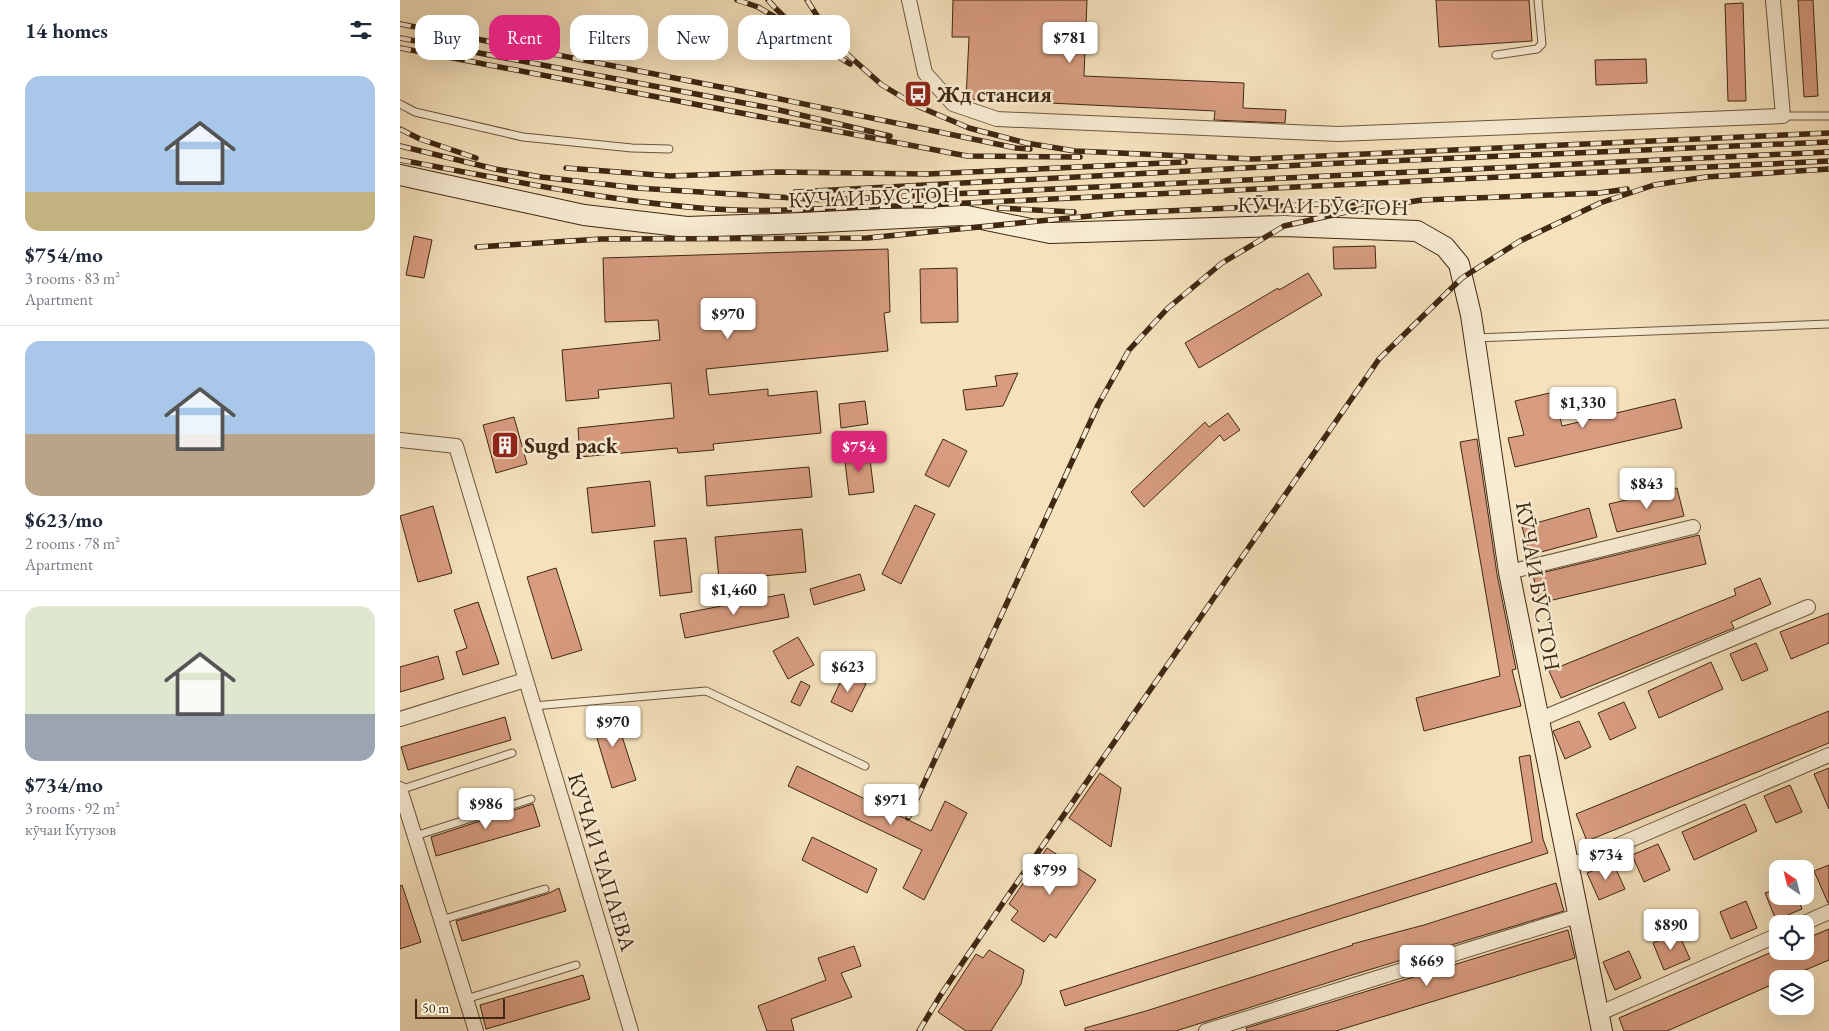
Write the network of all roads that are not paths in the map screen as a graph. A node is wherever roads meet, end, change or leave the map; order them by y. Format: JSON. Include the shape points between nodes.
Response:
{"nodes":[{"id":1,"x":909,"y":0,"type":"edge"},
{"id":2,"x":1538,"y":0,"type":"edge"},
{"id":3,"x":1773,"y":0,"type":"edge"},
{"id":4,"x":1496,"y":55,"type":"dead end"},
{"id":5,"x":400,"y":104,"type":"edge"},
{"id":6,"x":1783,"y":116,"type":"junction"},
{"id":7,"x":1829,"y":116,"type":"edge"},
{"id":8,"x":669,"y":149,"type":"dead end"},
{"id":9,"x":400,"y":175,"type":"edge"},
{"id":10,"x":1829,"y":324,"type":"edge"},
{"id":11,"x":1475,"y":338,"type":"junction"},
{"id":12,"x":400,"y":440,"type":"edge"},
{"id":13,"x":1693,"y":528,"type":"dead end"},
{"id":14,"x":1509,"y":572,"type":"junction"},
{"id":15,"x":1808,"y":607,"type":"dead end"},
{"id":16,"x":525,"y":680,"type":"junction"},
{"id":17,"x":533,"y":706,"type":"junction"},
{"id":18,"x":400,"y":719,"type":"edge"},
{"id":19,"x":1538,"y":720,"type":"junction"},
{"id":20,"x":512,"y":753,"type":"dead end"},
{"id":21,"x":1829,"y":755,"type":"edge"},
{"id":22,"x":865,"y":766,"type":"dead end"},
{"id":23,"x":400,"y":789,"type":"edge"},
{"id":24,"x":531,"y":799,"type":"dead end"},
{"id":25,"x":415,"y":836,"type":"junction"},
{"id":26,"x":1567,"y":867,"type":"junction"},
{"id":27,"x":545,"y":889,"type":"dead end"},
{"id":28,"x":1829,"y":912,"type":"edge"},
{"id":29,"x":1580,"y":916,"type":"junction"},
{"id":30,"x":1814,"y":919,"type":"edge"},
{"id":31,"x":441,"y":920,"type":"junction"},
{"id":32,"x":1769,"y":938,"type":"edge"},
{"id":33,"x":576,"y":965,"type":"dead end"},
{"id":34,"x":466,"y":999,"type":"junction"},
{"id":35,"x":1600,"y":1022,"type":"edge"},
{"id":36,"x":476,"y":1031,"type":"edge"},
{"id":37,"x":630,"y":1031,"type":"edge"},
{"id":38,"x":1206,"y":1031,"type":"edge"}],
"edges":[{"from":1,"to":6,"type":"street","via":[[925,73],[953,104],[997,118],[1338,134]]},
{"from":2,"to":4,"type":"lane","via":[[1542,44],[1537,49]]},
{"from":3,"to":6,"type":"street"},
{"from":5,"to":8,"type":"lane","via":[[415,112],[523,137]]},
{"from":6,"to":7,"type":"lane"},
{"from":9,"to":11,"type":"main road","name":"КӮЧАИ БӮСТОН","via":[[584,214],[687,226],[802,224],[962,214],[1050,233],[1284,226],[1417,231],[1445,247],[1459,264]]},
{"from":10,"to":11,"type":"lane"},
{"from":11,"to":14,"type":"main road","name":"КӮЧАИ БӮСТОН"},
{"from":12,"to":16,"type":"street","name":"КУЧАИ ЧАПАЕВА","via":[[456,446]]},
{"from":13,"to":14,"type":"street"},
{"from":14,"to":19,"type":"main road","name":"КӮЧАИ БӮСТОН"},
{"from":15,"to":19,"type":"street"},
{"from":16,"to":17,"type":"street","name":"КУЧАИ ЧАПАЕВА"},
{"from":16,"to":18,"type":"street"},
{"from":17,"to":22,"type":"lane","via":[[706,691]]},
{"from":17,"to":37,"type":"street","name":"КУЧАИ ЧАПАЕВА"},
{"from":19,"to":26,"type":"main road","name":"КӮЧАИ БӮСТОН"},
{"from":20,"to":23,"type":"lane"},
{"from":21,"to":26,"type":"street"},
{"from":23,"to":25,"type":"street"},
{"from":24,"to":25,"type":"lane"},
{"from":25,"to":31,"type":"street"},
{"from":26,"to":29,"type":"main road","name":"КӮЧАИ БӮСТОН"},
{"from":27,"to":31,"type":"lane"},
{"from":28,"to":30,"type":"street"},
{"from":29,"to":35,"type":"main road","name":"КӮЧАИ БӮСТОН"},
{"from":29,"to":38,"type":"street"},
{"from":31,"to":34,"type":"street"},
{"from":32,"to":35,"type":"street"},
{"from":33,"to":34,"type":"lane"},
{"from":34,"to":36,"type":"street"}]}
